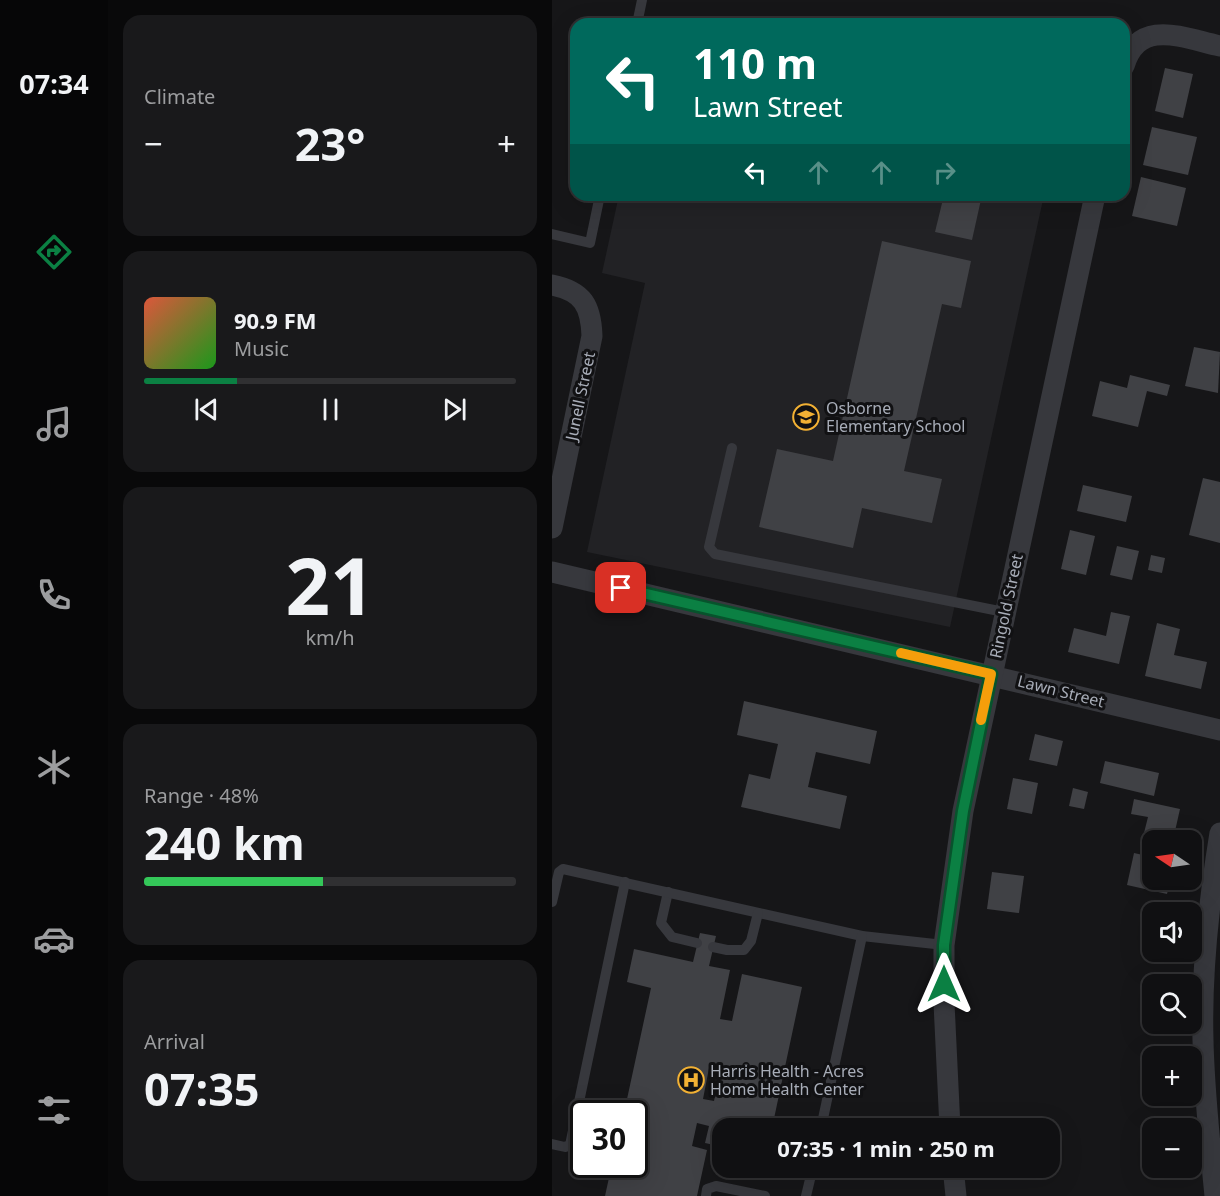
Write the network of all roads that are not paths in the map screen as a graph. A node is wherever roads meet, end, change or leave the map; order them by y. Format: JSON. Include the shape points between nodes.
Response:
{"nodes":[{"id":1,"x":642,"y":0,"type":"edge"},
{"id":2,"x":638,"y":18,"type":"edge"},
{"id":3,"x":1220,"y":46,"type":"edge"},
{"id":4,"x":1130,"y":51,"type":"edge"},
{"id":5,"x":599,"y":201,"type":"edge"},
{"id":6,"x":1094,"y":201,"type":"edge"},
{"id":7,"x":552,"y":234,"type":"edge"},
{"id":8,"x":552,"y":285,"type":"edge"},
{"id":9,"x":732,"y":448,"type":"dead end"},
{"id":10,"x":552,"y":528,"type":"edge"},
{"id":11,"x":552,"y":572,"type":"edge"},
{"id":12,"x":1005,"y":612,"type":"junction"},
{"id":13,"x":991,"y":674,"type":"junction"},
{"id":14,"x":1220,"y":729,"type":"edge"},
{"id":15,"x":1220,"y":833,"type":"edge"},
{"id":16,"x":625,"y":882,"type":"junction"},
{"id":17,"x":668,"y":892,"type":"junction"},
{"id":18,"x":552,"y":902,"type":"edge"},
{"id":19,"x":758,"y":913,"type":"junction"},
{"id":20,"x":862,"y":936,"type":"junction"},
{"id":21,"x":697,"y":943,"type":"dead end"},
{"id":22,"x":944,"y":945,"type":"junction"},
{"id":23,"x":713,"y":947,"type":"dead end"},
{"id":24,"x":823,"y":1118,"type":"edge"},
{"id":25,"x":949,"y":1118,"type":"edge"},
{"id":26,"x":552,"y":1144,"type":"edge"},
{"id":27,"x":810,"y":1178,"type":"edge"},
{"id":28,"x":954,"y":1178,"type":"edge"},
{"id":29,"x":706,"y":1196,"type":"edge"},
{"id":30,"x":765,"y":1196,"type":"edge"},
{"id":31,"x":806,"y":1196,"type":"edge"},
{"id":32,"x":956,"y":1196,"type":"edge"},
{"id":33,"x":1215,"y":1196,"type":"edge"}],
"edges":[{"from":1,"to":2,"type":"lane"},
{"from":3,"to":4,"type":"street","via":[[1167,34],[1149,36]]},
{"from":5,"to":7,"type":"lane","via":[[590,243]]},
{"from":6,"to":12,"type":"street","name":"Ringold Street"},
{"from":8,"to":10,"type":"street","name":"Junell Street","via":[[572,291],[583,300],[591,316],[592,336]]},
{"from":9,"to":12,"type":"lane","via":[[709,547],[716,554]]},
{"from":11,"to":13,"type":"street","name":"Lawn Street"},
{"from":12,"to":13,"type":"street","name":"Ringold Street"},
{"from":13,"to":14,"type":"street","name":"Lawn Street"},
{"from":13,"to":22,"type":"street","name":"Ringold Street","via":[[963,811]]},
{"from":15,"to":33,"type":"street","via":[[1211,888],[1203,1039]]},
{"from":16,"to":17,"type":"lane"},
{"from":16,"to":18,"type":"lane","via":[[563,869]]},
{"from":16,"to":26,"type":"lane","via":[[570,1145]]},
{"from":17,"to":19,"type":"lane"},
{"from":17,"to":21,"type":"lane","via":[[662,923],[672,937]]},
{"from":19,"to":20,"type":"lane"},
{"from":19,"to":23,"type":"lane","via":[[751,941],[744,950]]},
{"from":20,"to":22,"type":"lane"},
{"from":20,"to":24,"type":"lane"},
{"from":22,"to":25,"type":"street","name":"Ringold Street"},
{"from":27,"to":31,"type":"lane"},
{"from":28,"to":32,"type":"street"},
{"from":29,"to":30,"type":"lane","via":[[707,1189],[716,1186]]}]}
